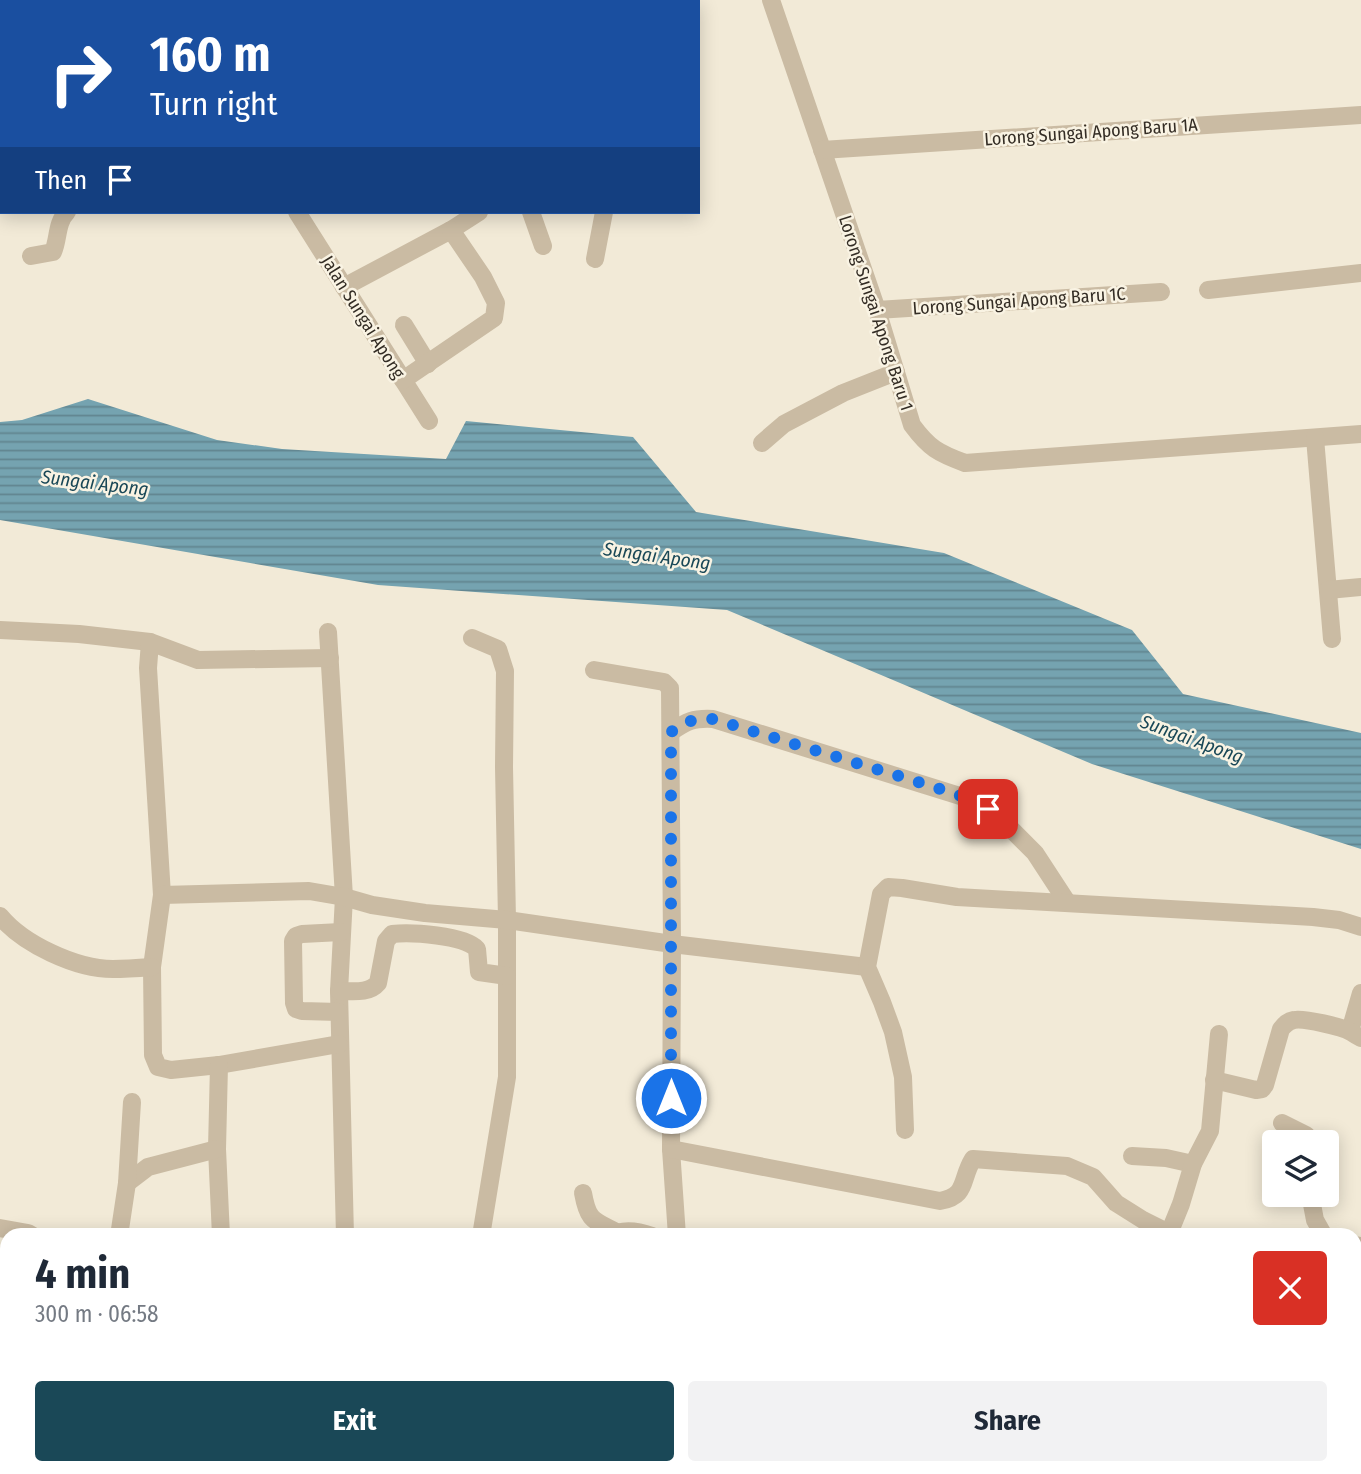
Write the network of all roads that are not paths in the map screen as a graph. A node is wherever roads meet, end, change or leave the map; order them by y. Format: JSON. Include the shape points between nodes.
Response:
{"nodes":[{"id":1,"x":771,"y":0,"type":"edge"},
{"id":2,"x":1361,"y":114,"type":"edge"},
{"id":3,"x":822,"y":150,"type":"junction"},
{"id":4,"x":65,"y":214,"type":"edge"},
{"id":5,"x":298,"y":214,"type":"edge"},
{"id":6,"x":476,"y":214,"type":"edge"},
{"id":7,"x":532,"y":214,"type":"edge"},
{"id":8,"x":604,"y":214,"type":"edge"},
{"id":9,"x":451,"y":230,"type":"junction"},
{"id":10,"x":543,"y":246,"type":"dead end"},
{"id":11,"x":31,"y":256,"type":"dead end"},
{"id":12,"x":595,"y":259,"type":"dead end"},
{"id":13,"x":1361,"y":273,"type":"edge"},
{"id":14,"x":344,"y":287,"type":"junction"},
{"id":15,"x":1208,"y":290,"type":"dead end"},
{"id":16,"x":1161,"y":292,"type":"dead end"},
{"id":17,"x":877,"y":310,"type":"junction"},
{"id":18,"x":404,"y":325,"type":"dead end"},
{"id":19,"x":428,"y":364,"type":"junction"},
{"id":20,"x":896,"y":372,"type":"junction"},
{"id":21,"x":403,"y":380,"type":"junction"},
{"id":22,"x":429,"y":421,"type":"dead end"},
{"id":23,"x":1361,"y":434,"type":"edge"},
{"id":24,"x":1315,"y":438,"type":"junction"},
{"id":25,"x":762,"y":443,"type":"dead end"},
{"id":26,"x":1361,"y":587,"type":"edge"},
{"id":27,"x":1328,"y":590,"type":"junction"},
{"id":28,"x":0,"y":630,"type":"edge"},
{"id":29,"x":328,"y":632,"type":"dead end"},
{"id":30,"x":472,"y":638,"type":"dead end"},
{"id":31,"x":1332,"y":639,"type":"dead end"},
{"id":32,"x":150,"y":642,"type":"junction"},
{"id":33,"x":330,"y":658,"type":"junction"},
{"id":34,"x":594,"y":670,"type":"dead end"},
{"id":35,"x":671,"y":732,"type":"junction"},
{"id":36,"x":162,"y":895,"type":"junction"},
{"id":37,"x":344,"y":897,"type":"junction"},
{"id":38,"x":1067,"y":902,"type":"junction"},
{"id":39,"x":425,"y":913,"type":"junction"},
{"id":40,"x":0,"y":917,"type":"edge"},
{"id":41,"x":508,"y":920,"type":"junction"},
{"id":42,"x":1361,"y":927,"type":"edge"},
{"id":43,"x":341,"y":932,"type":"junction"},
{"id":44,"x":424,"y":934,"type":"junction"},
{"id":45,"x":672,"y":944,"type":"junction"},
{"id":46,"x":152,"y":967,"type":"junction"},
{"id":47,"x":867,"y":967,"type":"junction"},
{"id":48,"x":508,"y":976,"type":"junction"},
{"id":49,"x":338,"y":991,"type":"junction"},
{"id":50,"x":1361,"y":993,"type":"edge"},
{"id":51,"x":339,"y":1012,"type":"junction"},
{"id":52,"x":1219,"y":1034,"type":"dead end"},
{"id":53,"x":1356,"y":1034,"type":"edge"},
{"id":54,"x":339,"y":1044,"type":"junction"},
{"id":55,"x":219,"y":1065,"type":"junction"},
{"id":56,"x":1214,"y":1080,"type":"junction"},
{"id":57,"x":132,"y":1102,"type":"dead end"},
{"id":58,"x":1282,"y":1123,"type":"dead end"},
{"id":59,"x":905,"y":1130,"type":"dead end"},
{"id":60,"x":1296,"y":1130,"type":"edge"},
{"id":61,"x":217,"y":1149,"type":"junction"},
{"id":62,"x":671,"y":1149,"type":"junction"},
{"id":63,"x":1132,"y":1156,"type":"dead end"},
{"id":64,"x":1193,"y":1164,"type":"junction"},
{"id":65,"x":127,"y":1183,"type":"junction"},
{"id":66,"x":583,"y":1193,"type":"dead end"},
{"id":67,"x":1313,"y":1207,"type":"edge"},
{"id":68,"x":120,"y":1228,"type":"edge"},
{"id":69,"x":221,"y":1228,"type":"edge"},
{"id":70,"x":345,"y":1228,"type":"edge"},
{"id":71,"x":482,"y":1228,"type":"edge"},
{"id":72,"x":605,"y":1228,"type":"edge"},
{"id":73,"x":676,"y":1228,"type":"edge"},
{"id":74,"x":1157,"y":1228,"type":"edge"},
{"id":75,"x":1171,"y":1228,"type":"edge"},
{"id":76,"x":1320,"y":1228,"type":"edge"}],
"edges":[{"from":1,"to":3,"type":"street","name":"Lorong Sungai Apong Baru 1"},
{"from":2,"to":3,"type":"street","name":"Lorong Sungai Apong Baru 1A"},
{"from":3,"to":17,"type":"street","name":"Lorong Sungai Apong Baru 1"},
{"from":4,"to":11,"type":"street","via":[[53,252]]},
{"from":5,"to":14,"type":"street","name":"Jalan Sungai Apong"},
{"from":6,"to":9,"type":"street"},
{"from":7,"to":10,"type":"street"},
{"from":8,"to":12,"type":"street"},
{"from":9,"to":14,"type":"street"},
{"from":9,"to":19,"type":"street","via":[[496,303],[495,318]]},
{"from":13,"to":15,"type":"street"},
{"from":14,"to":21,"type":"street","name":"Jalan Sungai Apong"},
{"from":16,"to":17,"type":"street","name":"Lorong Sungai Apong Baru 1C"},
{"from":17,"to":20,"type":"street","name":"Lorong Sungai Apong Baru 1"},
{"from":18,"to":19,"type":"street"},
{"from":19,"to":21,"type":"street"},
{"from":20,"to":24,"type":"street","name":"Lorong Sungai Apong Baru 1","via":[[912,425],[923,441],[965,463]]},
{"from":20,"to":25,"type":"street","via":[[784,424]]},
{"from":21,"to":22,"type":"street","name":"Jalan Sungai Apong"},
{"from":23,"to":24,"type":"street","name":"Lorong Sungai Apong Baru 1"},
{"from":24,"to":27,"type":"street"},
{"from":26,"to":27,"type":"street"},
{"from":27,"to":31,"type":"street"},
{"from":28,"to":32,"type":"street"},
{"from":29,"to":33,"type":"street"},
{"from":30,"to":41,"type":"street","via":[[498,649],[505,671]]},
{"from":32,"to":33,"type":"street","via":[[198,660]]},
{"from":32,"to":36,"type":"street"},
{"from":33,"to":37,"type":"street"},
{"from":34,"to":35,"type":"street","via":[[664,682],[670,688]]},
{"from":35,"to":38,"type":"street","via":[[696,718],[713,719],[976,801],[1035,853]]},
{"from":35,"to":45,"type":"street"},
{"from":36,"to":37,"type":"street","via":[[309,891]]},
{"from":36,"to":46,"type":"street"},
{"from":37,"to":39,"type":"street"},
{"from":37,"to":43,"type":"street"},
{"from":38,"to":42,"type":"street","via":[[1312,917]]},
{"from":38,"to":47,"type":"street","via":[[957,897],[888,887],[881,894]]},
{"from":39,"to":41,"type":"street"},
{"from":39,"to":44,"type":"street"},
{"from":40,"to":46,"type":"street","via":[[22,937],[69,961],[110,969]]},
{"from":41,"to":45,"type":"street"},
{"from":41,"to":48,"type":"street"},
{"from":43,"to":49,"type":"street"},
{"from":43,"to":51,"type":"street","via":[[302,934],[293,942],[296,1009]]},
{"from":44,"to":48,"type":"street","via":[[467,941],[477,949],[479,972]]},
{"from":44,"to":49,"type":"street","via":[[392,934],[374,988]]},
{"from":45,"to":47,"type":"street"},
{"from":45,"to":62,"type":"street"},
{"from":46,"to":55,"type":"street","via":[[153,1055],[158,1067]]},
{"from":47,"to":59,"type":"street","via":[[903,1077]]},
{"from":48,"to":71,"type":"street","via":[[507,1077]]},
{"from":49,"to":51,"type":"street"},
{"from":50,"to":53,"type":"street"},
{"from":51,"to":54,"type":"street"},
{"from":52,"to":56,"type":"street"},
{"from":53,"to":56,"type":"street","via":[[1291,1020],[1281,1029],[1262,1089]]},
{"from":54,"to":55,"type":"street"},
{"from":54,"to":70,"type":"street"},
{"from":55,"to":61,"type":"street"},
{"from":56,"to":64,"type":"street","via":[[1210,1131]]},
{"from":57,"to":65,"type":"street"},
{"from":58,"to":60,"type":"street"},
{"from":61,"to":65,"type":"street","via":[[148,1167]]},
{"from":61,"to":69,"type":"street"},
{"from":62,"to":73,"type":"street"},
{"from":62,"to":74,"type":"street","via":[[940,1202],[960,1193],[973,1159],[1067,1166],[1093,1177],[1116,1203]]},
{"from":63,"to":64,"type":"street"},
{"from":64,"to":75,"type":"street"},
{"from":65,"to":68,"type":"street"},
{"from":66,"to":72,"type":"street","via":[[586,1211]]},
{"from":67,"to":76,"type":"street"}]}
